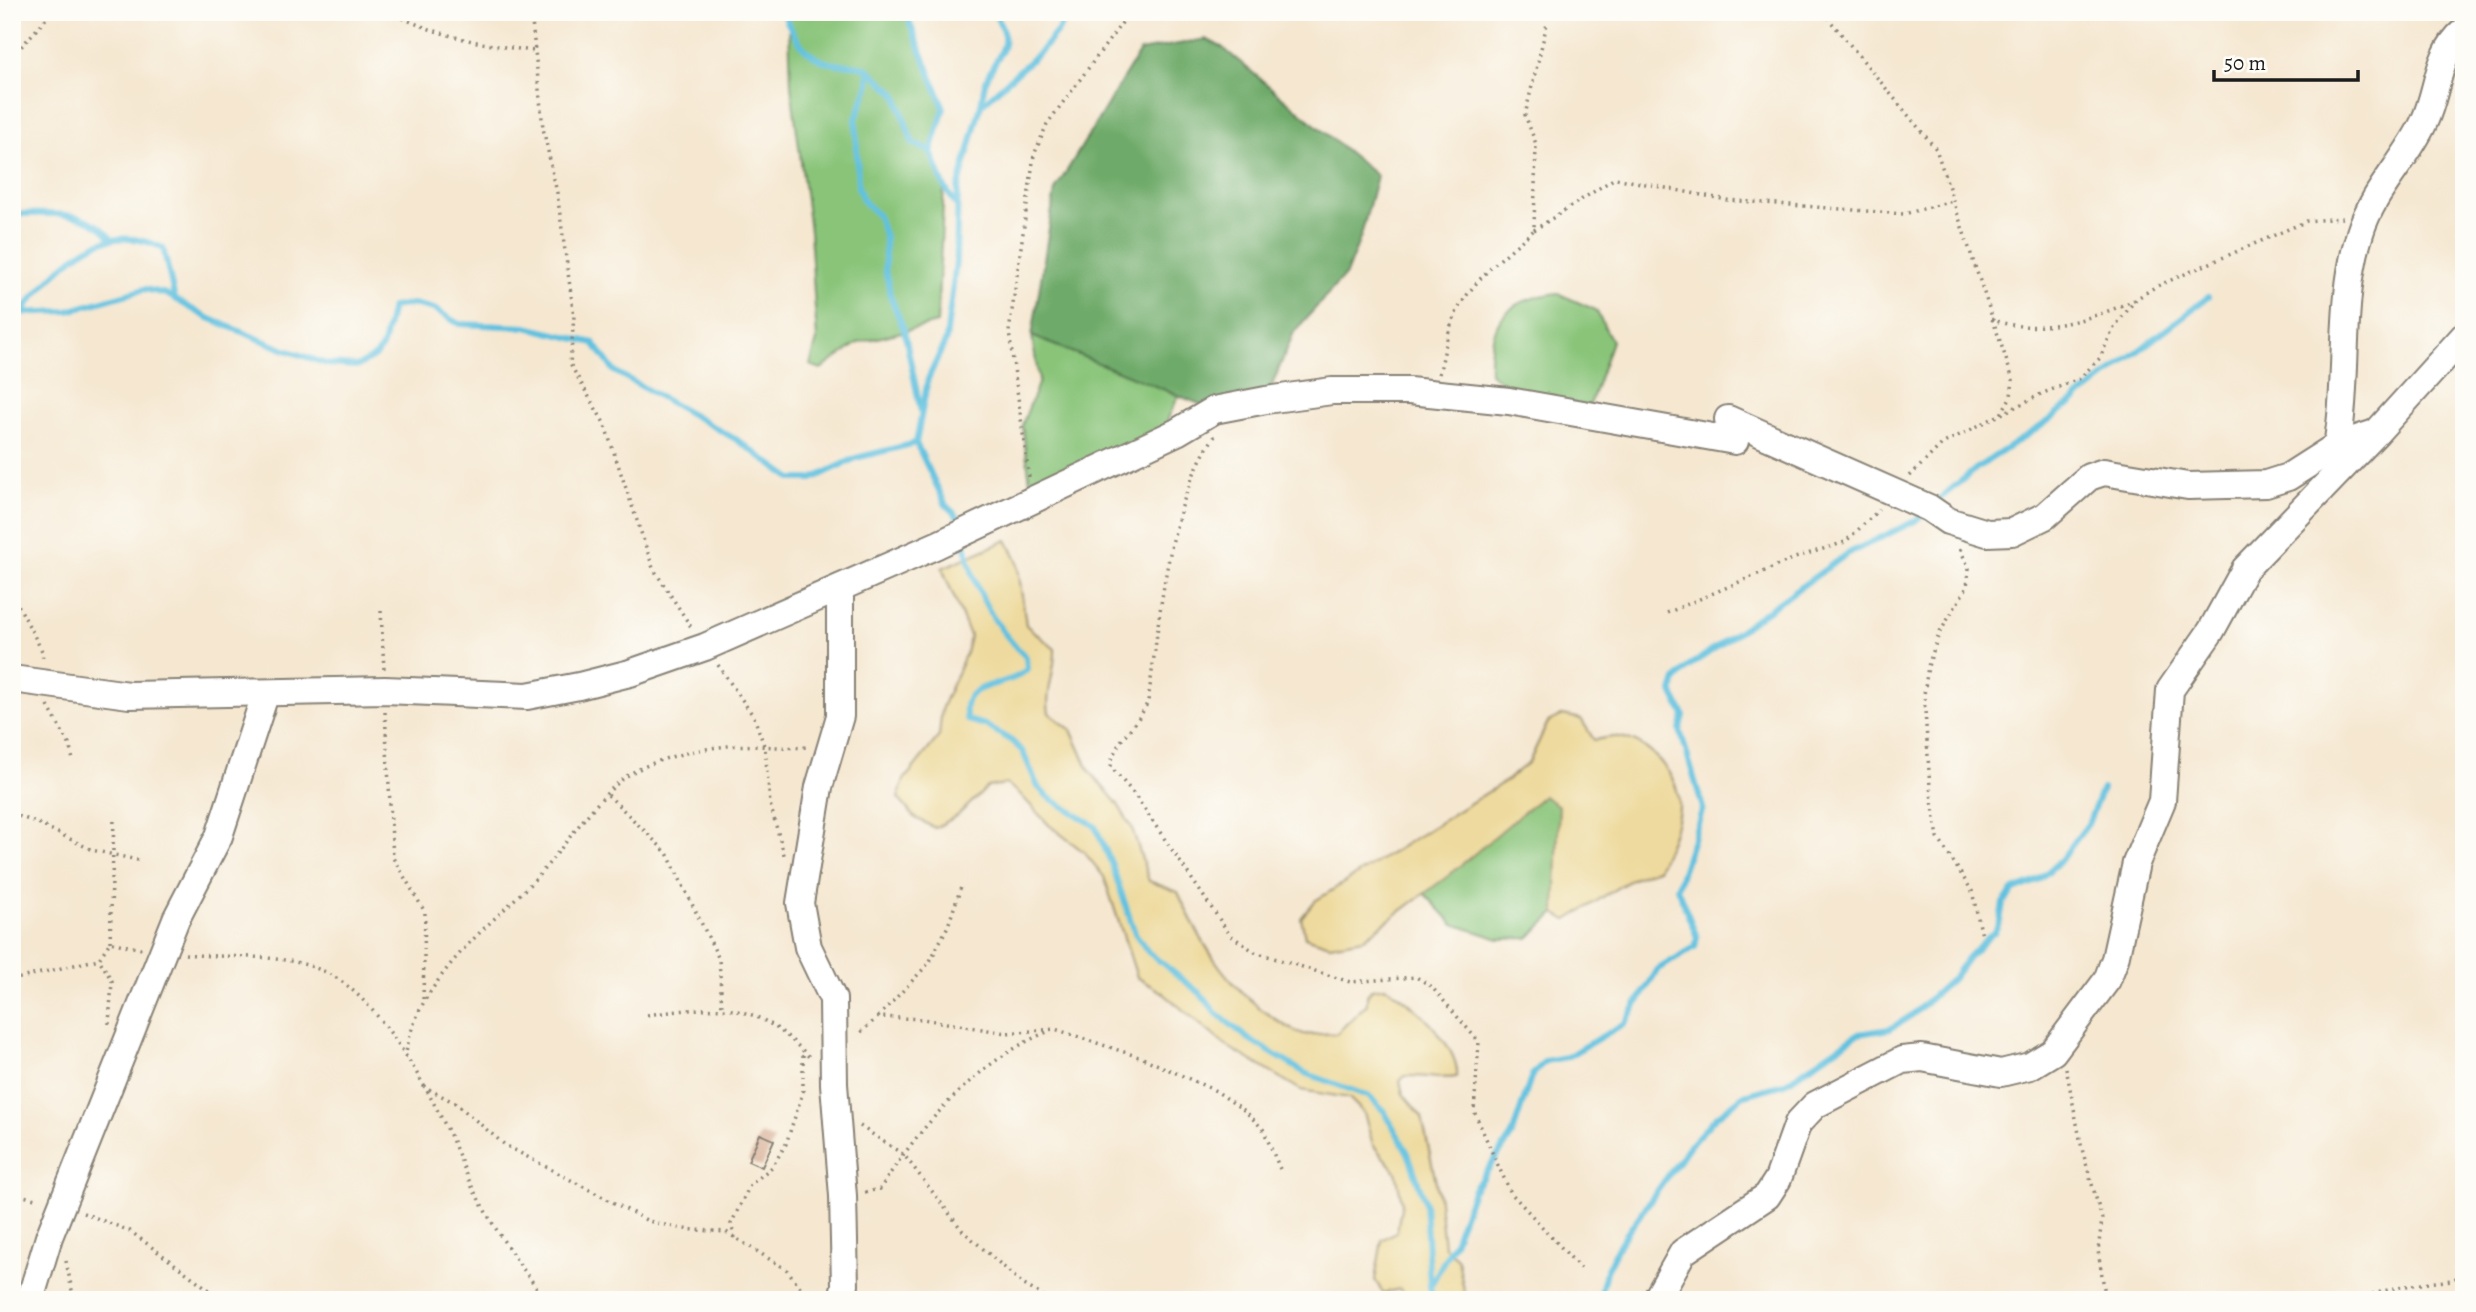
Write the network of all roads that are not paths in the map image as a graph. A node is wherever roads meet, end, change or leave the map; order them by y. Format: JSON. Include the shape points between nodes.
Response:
{"nodes":[{"id":1,"x":2464,"y":31,"type":"edge"},
{"id":2,"x":2464,"y":336,"type":"edge"},
{"id":3,"x":2377,"y":432,"type":"junction"},
{"id":4,"x":2337,"y":445,"type":"junction"},
{"id":5,"x":2324,"y":488,"type":"junction"},
{"id":6,"x":840,"y":588,"type":"junction"},
{"id":7,"x":12,"y":679,"type":"edge"},
{"id":8,"x":265,"y":695,"type":"junction"},
{"id":9,"x":30,"y":1300,"type":"edge"},
{"id":10,"x":842,"y":1300,"type":"edge"},
{"id":11,"x":1656,"y":1300,"type":"edge"}],
"edges":[{"from":1,"to":4,"type":"street","via":[[2450,43],[2424,122],[2374,198],[2360,233]]},
{"from":2,"to":3,"type":"street"},
{"from":3,"to":4,"type":"street"},
{"from":3,"to":5,"type":"street"},
{"from":4,"to":5,"type":"street"},
{"from":4,"to":6,"type":"street","via":[[2288,477],[2266,484],[2188,486],[2104,472],[2090,477],[2045,516],[2012,532],[1987,533],[1732,430],[1434,393],[1332,391],[1214,410],[1177,432]]},
{"from":5,"to":11,"type":"street","via":[[2245,569],[2211,631],[2170,690],[2162,801],[2136,863],[2115,959],[2107,980],[2053,1052],[2030,1066],[2001,1073],[1922,1058],[1902,1060],[1815,1105],[1798,1123],[1767,1196],[1683,1252]]},
{"from":6,"to":8,"type":"street","via":[[705,647],[631,673],[527,695],[385,690]]},
{"from":6,"to":10,"type":"street","via":[[840,716],[817,800],[800,903],[808,947],[832,999],[843,1196]]},
{"from":7,"to":8,"type":"street","via":[[129,695]]},
{"from":8,"to":9,"type":"street","via":[[219,836],[176,919],[61,1206]]}]}
